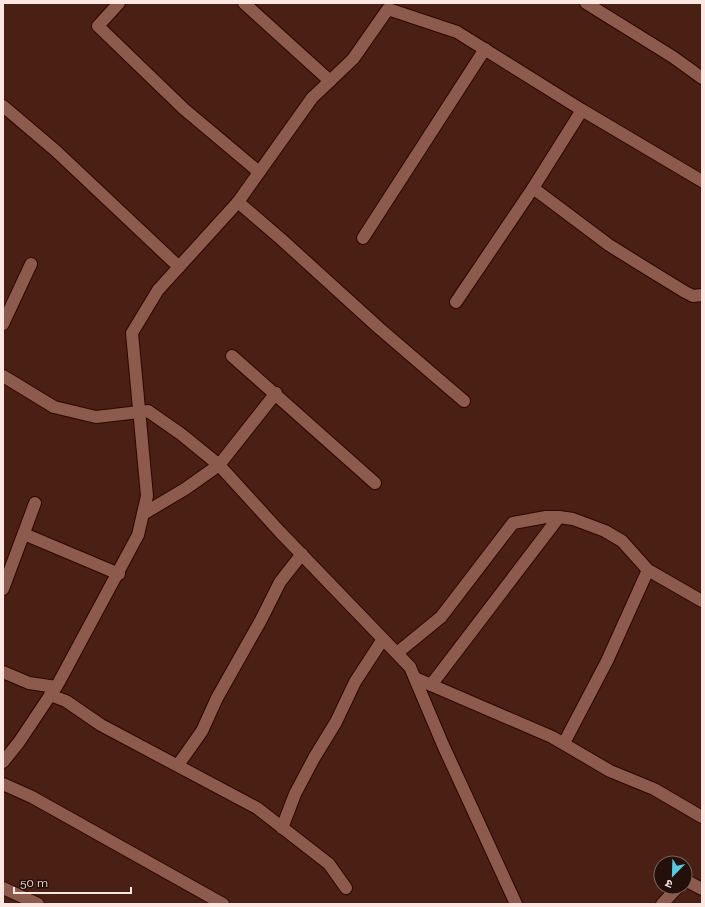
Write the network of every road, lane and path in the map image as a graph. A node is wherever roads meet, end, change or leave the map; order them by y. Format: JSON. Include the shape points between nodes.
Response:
{"nodes":[{"id":1,"x":119,"y":3,"type":"edge"},
{"id":2,"x":244,"y":3,"type":"edge"},
{"id":3,"x":586,"y":3,"type":"edge"},
{"id":4,"x":389,"y":6,"type":"edge"},
{"id":5,"x":484,"y":49,"type":"junction"},
{"id":6,"x":702,"y":78,"type":"edge"},
{"id":7,"x":330,"y":81,"type":"junction"},
{"id":8,"x":3,"y":106,"type":"edge"},
{"id":9,"x":582,"y":110,"type":"junction"},
{"id":10,"x":259,"y":172,"type":"junction"},
{"id":11,"x":702,"y":181,"type":"edge"},
{"id":12,"x":533,"y":188,"type":"junction"},
{"id":13,"x":238,"y":202,"type":"junction"},
{"id":14,"x":363,"y":238,"type":"dead end"},
{"id":15,"x":31,"y":264,"type":"dead end"},
{"id":16,"x":179,"y":267,"type":"junction"},
{"id":17,"x":702,"y":295,"type":"edge"},
{"id":18,"x":456,"y":302,"type":"dead end"},
{"id":19,"x":3,"y":324,"type":"edge"},
{"id":20,"x":232,"y":356,"type":"dead end"},
{"id":21,"x":3,"y":376,"type":"edge"},
{"id":22,"x":276,"y":393,"type":"junction"},
{"id":23,"x":464,"y":401,"type":"dead end"},
{"id":24,"x":138,"y":412,"type":"junction"},
{"id":25,"x":219,"y":465,"type":"junction"},
{"id":26,"x":375,"y":483,"type":"dead end"},
{"id":27,"x":35,"y":504,"type":"dead end"},
{"id":28,"x":143,"y":514,"type":"junction"},
{"id":29,"x":559,"y":517,"type":"junction"},
{"id":30,"x":24,"y":534,"type":"junction"},
{"id":31,"x":302,"y":554,"type":"junction"},
{"id":32,"x":648,"y":570,"type":"junction"},
{"id":33,"x":119,"y":574,"type":"junction"},
{"id":34,"x":3,"y":589,"type":"edge"},
{"id":35,"x":702,"y":601,"type":"edge"},
{"id":36,"x":383,"y":639,"type":"junction"},
{"id":37,"x":397,"y":653,"type":"junction"},
{"id":38,"x":3,"y":672,"type":"edge"},
{"id":39,"x":415,"y":678,"type":"junction"},
{"id":40,"x":431,"y":685,"type":"junction"},
{"id":41,"x":53,"y":691,"type":"junction"},
{"id":42,"x":564,"y":743,"type":"junction"},
{"id":43,"x":3,"y":762,"type":"edge"},
{"id":44,"x":178,"y":765,"type":"junction"},
{"id":45,"x":3,"y":784,"type":"edge"},
{"id":46,"x":702,"y":816,"type":"edge"},
{"id":47,"x":282,"y":828,"type":"junction"},
{"id":48,"x":693,"y":884,"type":"edge"},
{"id":49,"x":3,"y":888,"type":"edge"},
{"id":50,"x":346,"y":888,"type":"dead end"},
{"id":51,"x":702,"y":889,"type":"edge"},
{"id":52,"x":670,"y":895,"type":"edge"},
{"id":53,"x":38,"y":904,"type":"edge"},
{"id":54,"x":223,"y":904,"type":"edge"},
{"id":55,"x":516,"y":904,"type":"edge"},
{"id":56,"x":662,"y":904,"type":"edge"}],
"edges":[{"from":1,"to":10,"type":"street","via":[[98,26],[184,109]]},
{"from":2,"to":7,"type":"street"},
{"from":3,"to":6,"type":"street","via":[[673,56]]},
{"from":4,"to":5,"type":"street","via":[[457,32]]},
{"from":4,"to":7,"type":"street","via":[[354,59]]},
{"from":5,"to":9,"type":"street"},
{"from":5,"to":14,"type":"street"},
{"from":7,"to":10,"type":"street","via":[[312,98]]},
{"from":8,"to":16,"type":"street","via":[[56,151]]},
{"from":9,"to":11,"type":"street"},
{"from":9,"to":12,"type":"street"},
{"from":10,"to":13,"type":"street"},
{"from":12,"to":17,"type":"street","via":[[609,245],[685,292],[693,296]]},
{"from":12,"to":18,"type":"street"},
{"from":13,"to":16,"type":"street"},
{"from":13,"to":23,"type":"street","via":[[378,328]]},
{"from":15,"to":19,"type":"street"},
{"from":16,"to":24,"type":"street","via":[[158,290],[132,333]]},
{"from":20,"to":22,"type":"street"},
{"from":21,"to":24,"type":"street","via":[[54,407],[96,417]]},
{"from":22,"to":25,"type":"street"},
{"from":22,"to":26,"type":"street"},
{"from":24,"to":25,"type":"street","via":[[148,411]]},
{"from":24,"to":28,"type":"street","via":[[147,496]]},
{"from":25,"to":28,"type":"street","via":[[186,489]]},
{"from":25,"to":31,"type":"street"},
{"from":27,"to":30,"type":"street"},
{"from":28,"to":33,"type":"street","via":[[138,535]]},
{"from":29,"to":32,"type":"street","via":[[573,519],[606,531],[622,541]]},
{"from":29,"to":37,"type":"street","via":[[513,523],[441,617]]},
{"from":29,"to":40,"type":"street"},
{"from":30,"to":33,"type":"street"},
{"from":30,"to":34,"type":"street"},
{"from":31,"to":36,"type":"street"},
{"from":31,"to":44,"type":"street","via":[[280,582],[217,698],[202,731]]},
{"from":32,"to":35,"type":"street"},
{"from":32,"to":42,"type":"street","via":[[607,661]]},
{"from":33,"to":41,"type":"street"},
{"from":36,"to":37,"type":"street"},
{"from":36,"to":47,"type":"street","via":[[311,764],[295,794]]},
{"from":37,"to":39,"type":"street","via":[[410,667]]},
{"from":38,"to":41,"type":"street"},
{"from":39,"to":40,"type":"street"},
{"from":39,"to":55,"type":"street"},
{"from":40,"to":42,"type":"street"},
{"from":41,"to":43,"type":"street"},
{"from":41,"to":44,"type":"street","via":[[101,725]]},
{"from":42,"to":46,"type":"street","via":[[610,770],[654,789]]},
{"from":44,"to":47,"type":"street","via":[[257,808]]},
{"from":45,"to":54,"type":"street","via":[[59,812]]},
{"from":47,"to":50,"type":"street","via":[[329,864]]},
{"from":48,"to":51,"type":"street"},
{"from":49,"to":53,"type":"street"},
{"from":52,"to":56,"type":"street"}]}
